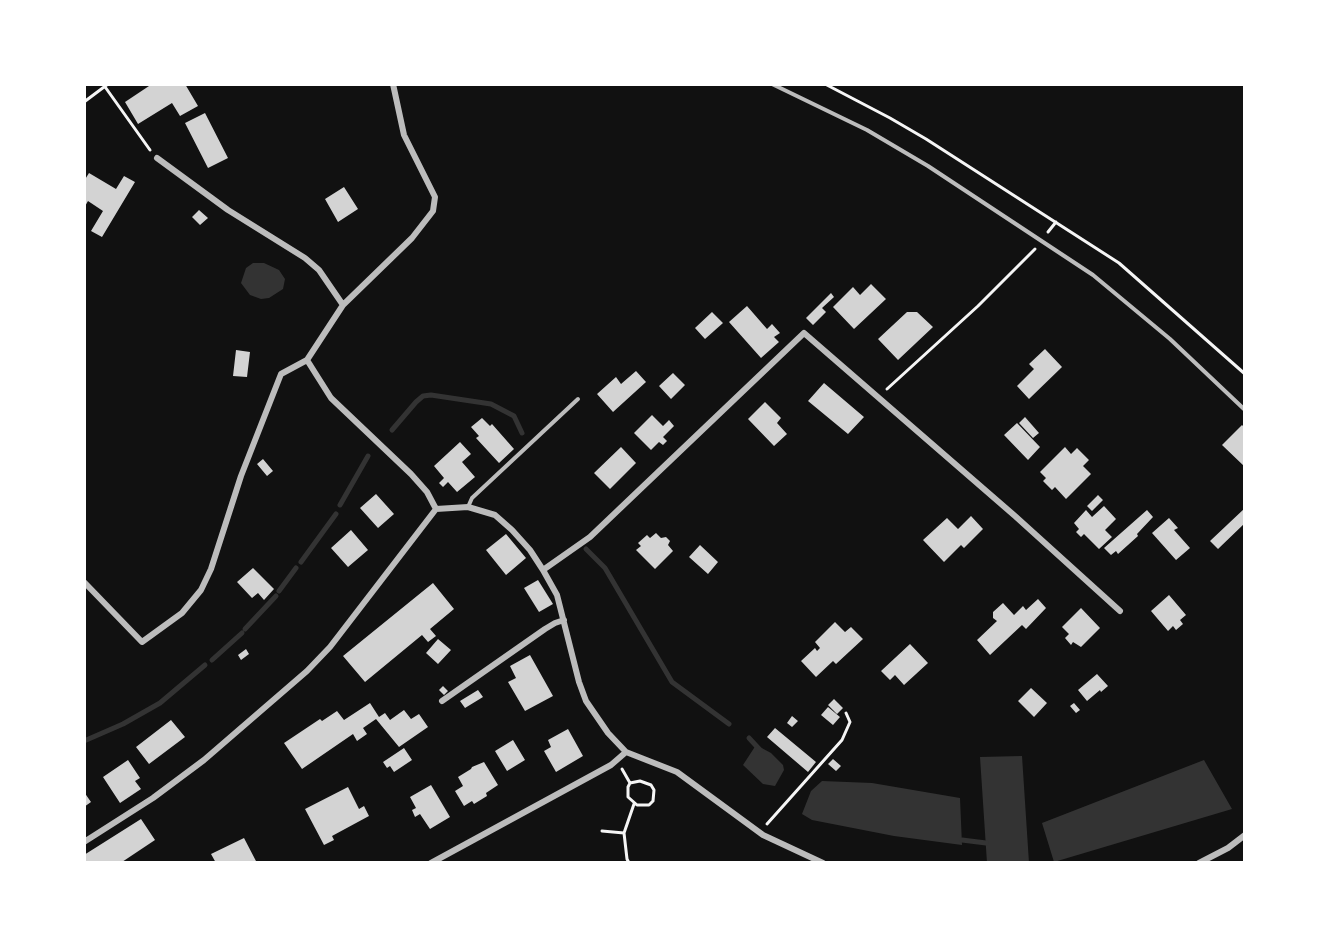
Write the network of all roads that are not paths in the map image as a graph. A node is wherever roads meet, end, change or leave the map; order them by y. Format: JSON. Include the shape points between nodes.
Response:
{"nodes":[{"id":1,"x":393,"y":84,"type":"edge"},
{"id":2,"x":772,"y":84,"type":"edge"},
{"id":3,"x":157,"y":158,"type":"road end"},
{"id":4,"x":343,"y":305,"type":"junction"},
{"id":5,"x":307,"y":360,"type":"junction"},
{"id":6,"x":578,"y":399,"type":"dead end"},
{"id":7,"x":1245,"y":410,"type":"edge"},
{"id":8,"x":468,"y":507,"type":"junction"},
{"id":9,"x":436,"y":509,"type":"junction"},
{"id":10,"x":543,"y":570,"type":"junction"},
{"id":11,"x":84,"y":582,"type":"edge"},
{"id":12,"x":1120,"y":611,"type":"dead end"},
{"id":13,"x":564,"y":620,"type":"junction"},
{"id":14,"x":442,"y":701,"type":"dead end"},
{"id":15,"x":626,"y":752,"type":"junction"},
{"id":16,"x":1245,"y":835,"type":"edge"},
{"id":17,"x":84,"y":842,"type":"edge"},
{"id":18,"x":431,"y":863,"type":"edge"},
{"id":19,"x":823,"y":863,"type":"edge"},
{"id":20,"x":1199,"y":863,"type":"edge"}],
"edges":[{"from":1,"to":4,"type":"street","via":[[404,135],[435,196],[433,211],[412,238]]},
{"from":2,"to":7,"type":"lane","via":[[867,130],[928,166],[1093,275],[1170,339]]},
{"from":3,"to":4,"type":"street","via":[[228,210],[305,258],[319,270]]},
{"from":4,"to":5,"type":"street"},
{"from":5,"to":9,"type":"street","via":[[331,398],[411,474]]},
{"from":5,"to":11,"type":"street","via":[[281,374],[241,476],[211,568],[201,590],[182,613],[142,642]]},
{"from":6,"to":8,"type":"lane","via":[[472,498]]},
{"from":8,"to":9,"type":"street"},
{"from":8,"to":10,"type":"street","via":[[495,515],[530,550]]},
{"from":9,"to":17,"type":"street","via":[[330,647],[307,670],[204,760]]},
{"from":10,"to":12,"type":"street","via":[[590,537],[804,333]]},
{"from":10,"to":13,"type":"street","via":[[557,595]]},
{"from":13,"to":14,"type":"street","via":[[544,628]]},
{"from":13,"to":15,"type":"street","via":[[586,702]]},
{"from":15,"to":18,"type":"street","via":[[611,765]]},
{"from":15,"to":19,"type":"street","via":[[677,772],[759,832]]},
{"from":16,"to":20,"type":"street"}]}
